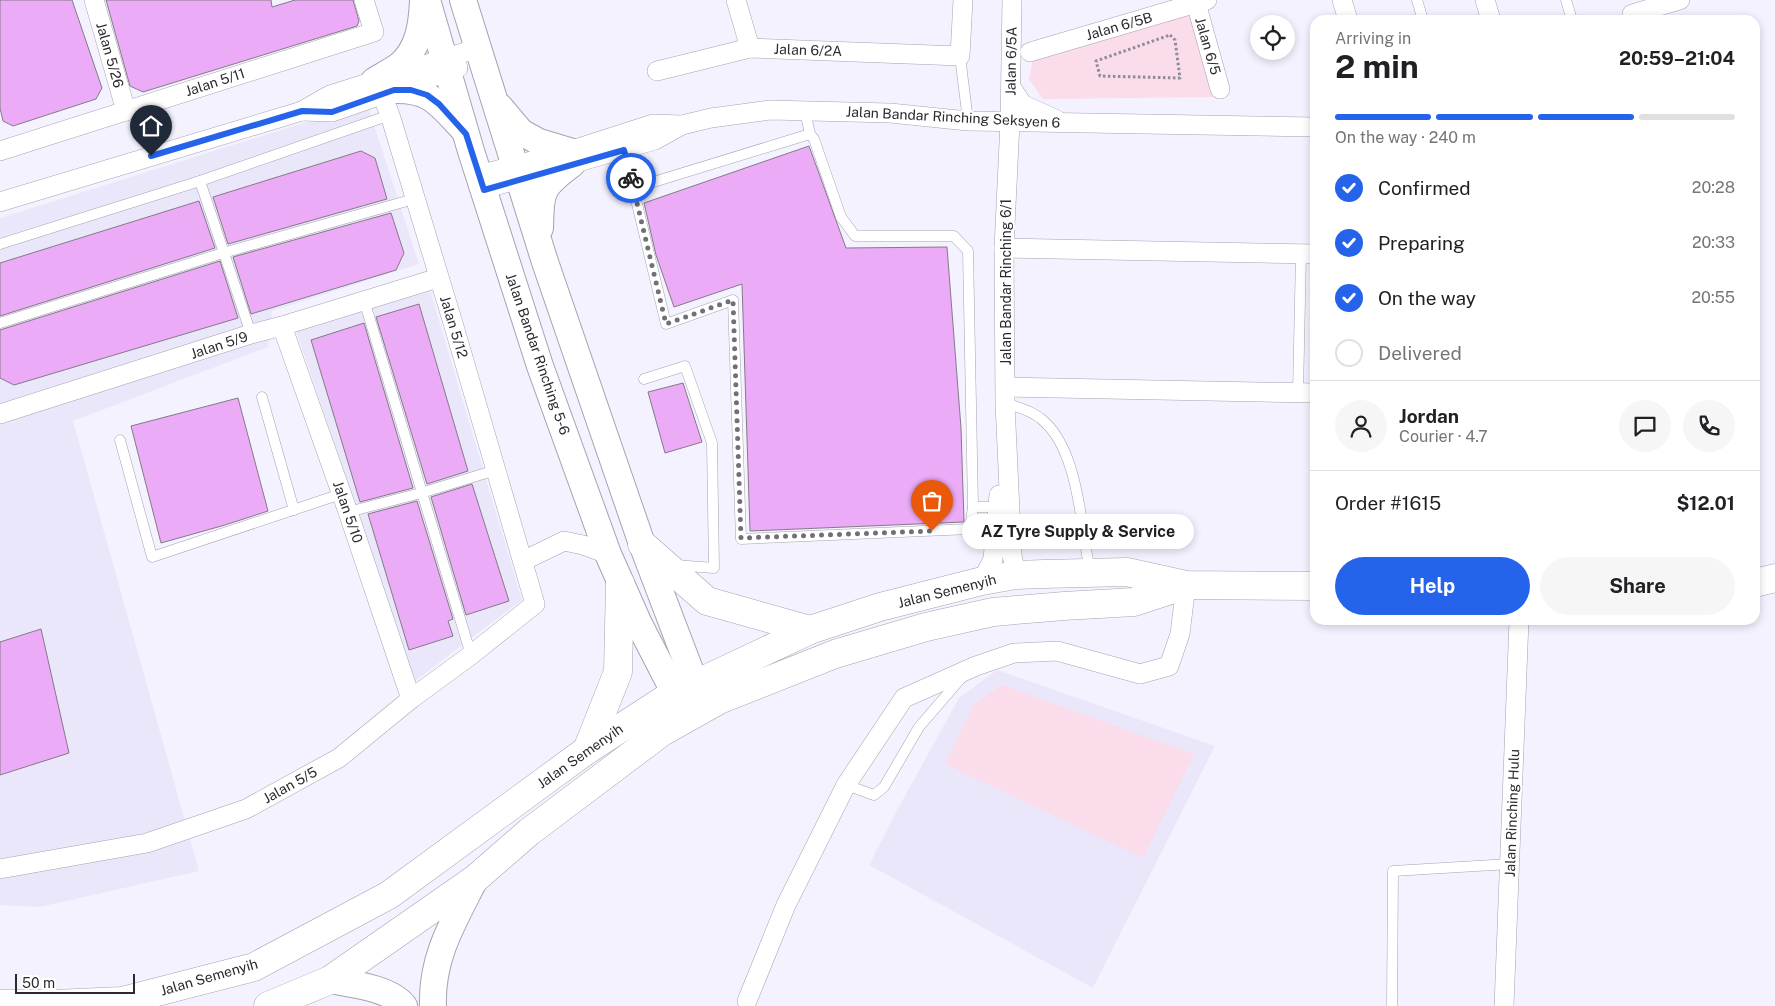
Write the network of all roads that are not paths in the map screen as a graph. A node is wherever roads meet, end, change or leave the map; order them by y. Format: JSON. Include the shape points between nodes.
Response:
{"nodes":[{"id":1,"x":94,"y":0,"type":"edge"},
{"id":2,"x":364,"y":0,"type":"edge"},
{"id":3,"x":423,"y":0,"type":"edge"},
{"id":4,"x":427,"y":0,"type":"edge"},
{"id":5,"x":463,"y":0,"type":"edge"},
{"id":6,"x":736,"y":0,"type":"edge"},
{"id":7,"x":963,"y":0,"type":"edge"},
{"id":8,"x":1012,"y":0,"type":"edge"},
{"id":9,"x":1342,"y":0,"type":"edge"},
{"id":10,"x":1417,"y":0,"type":"edge"},
{"id":11,"x":1485,"y":0,"type":"edge"},
{"id":12,"x":1566,"y":0,"type":"edge"},
{"id":13,"x":1680,"y":0,"type":"edge"},
{"id":14,"x":1190,"y":3,"type":"edge"},
{"id":15,"x":1631,"y":11,"type":"edge"},
{"id":16,"x":1346,"y":15,"type":"edge"},
{"id":17,"x":1422,"y":15,"type":"edge"},
{"id":18,"x":1490,"y":15,"type":"edge"},
{"id":19,"x":1570,"y":15,"type":"edge"},
{"id":20,"x":750,"y":48,"type":"junction"},
{"id":21,"x":1030,"y":52,"type":"dead end"},
{"id":22,"x":480,"y":54,"type":"junction"},
{"id":23,"x":960,"y":56,"type":"junction"},
{"id":24,"x":446,"y":65,"type":"junction"},
{"id":25,"x":658,"y":71,"type":"dead end"},
{"id":26,"x":1011,"y":87,"type":"junction"},
{"id":27,"x":1220,"y":89,"type":"dead end"},
{"id":28,"x":385,"y":95,"type":"junction"},
{"id":29,"x":495,"y":101,"type":"junction"},
{"id":30,"x":126,"y":111,"type":"junction"},
{"id":31,"x":805,"y":111,"type":"junction"},
{"id":32,"x":968,"y":121,"type":"junction"},
{"id":33,"x":1010,"y":122,"type":"junction"},
{"id":34,"x":1068,"y":123,"type":"junction"},
{"id":35,"x":682,"y":126,"type":"junction"},
{"id":36,"x":1310,"y":127,"type":"edge"},
{"id":37,"x":466,"y":134,"type":"junction"},
{"id":38,"x":810,"y":134,"type":"junction"},
{"id":39,"x":0,"y":150,"type":"edge"},
{"id":40,"x":624,"y":150,"type":"junction"},
{"id":41,"x":570,"y":157,"type":"junction"},
{"id":42,"x":517,"y":172,"type":"junction"},
{"id":43,"x":200,"y":181,"type":"junction"},
{"id":44,"x":481,"y":182,"type":"junction"},
{"id":45,"x":634,"y":188,"type":"junction"},
{"id":46,"x":414,"y":199,"type":"junction"},
{"id":47,"x":0,"y":202,"type":"edge"},
{"id":48,"x":539,"y":243,"type":"junction"},
{"id":49,"x":0,"y":244,"type":"edge"},
{"id":50,"x":1004,"y":248,"type":"junction"},
{"id":51,"x":223,"y":254,"type":"junction"},
{"id":52,"x":1308,"y":254,"type":"edge"},
{"id":53,"x":438,"y":278,"type":"junction"},
{"id":54,"x":364,"y":300,"type":"junction"},
{"id":55,"x":0,"y":323,"type":"edge"},
{"id":56,"x":282,"y":326,"type":"junction"},
{"id":57,"x":251,"y":334,"type":"junction"},
{"id":58,"x":644,"y":379,"type":"dead end"},
{"id":59,"x":1307,"y":393,"type":"edge"},
{"id":60,"x":1006,"y":395,"type":"junction"},
{"id":61,"x":262,"y":397,"type":"dead end"},
{"id":62,"x":0,"y":414,"type":"edge"},
{"id":63,"x":120,"y":440,"type":"dead end"},
{"id":64,"x":1007,"y":441,"type":"junction"},
{"id":65,"x":496,"y":470,"type":"junction"},
{"id":66,"x":421,"y":493,"type":"junction"},
{"id":67,"x":341,"y":494,"type":"junction"},
{"id":68,"x":973,"y":507,"type":"junction"},
{"id":69,"x":999,"y":507,"type":"junction"},
{"id":70,"x":294,"y":510,"type":"junction"},
{"id":71,"x":348,"y":512,"type":"junction"},
{"id":72,"x":997,"y":528,"type":"junction"},
{"id":73,"x":970,"y":529,"type":"junction"},
{"id":74,"x":642,"y":544,"type":"junction"},
{"id":75,"x":608,"y":554,"type":"junction"},
{"id":76,"x":523,"y":561,"type":"junction"},
{"id":77,"x":664,"y":564,"type":"junction"},
{"id":78,"x":1090,"y":573,"type":"junction"},
{"id":79,"x":1016,"y":575,"type":"junction"},
{"id":80,"x":1775,"y":578,"type":"edge"},
{"id":81,"x":982,"y":580,"type":"junction"},
{"id":82,"x":1760,"y":582,"type":"edge"},
{"id":83,"x":620,"y":583,"type":"junction"},
{"id":84,"x":1186,"y":585,"type":"junction"},
{"id":85,"x":1310,"y":586,"type":"edge"},
{"id":86,"x":535,"y":604,"type":"joint"},
{"id":87,"x":1520,"y":625,"type":"edge"},
{"id":88,"x":810,"y":630,"type":"junction"},
{"id":89,"x":470,"y":655,"type":"junction"},
{"id":90,"x":970,"y":669,"type":"junction"},
{"id":91,"x":684,"y":690,"type":"junction"},
{"id":92,"x":411,"y":699,"type":"junction"},
{"id":93,"x":720,"y":700,"type":"junction"},
{"id":94,"x":662,"y":732,"type":"junction"},
{"id":95,"x":587,"y":750,"type":"junction"},
{"id":96,"x":846,"y":785,"type":"junction"},
{"id":97,"x":1510,"y":864,"type":"junction"},
{"id":98,"x":0,"y":869,"type":"edge"},
{"id":99,"x":475,"y":879,"type":"junction"},
{"id":100,"x":330,"y":980,"type":"junction"},
{"id":101,"x":747,"y":1001,"type":"dead end"},
{"id":102,"x":0,"y":1004,"type":"edge"},
{"id":103,"x":268,"y":1006,"type":"edge"},
{"id":104,"x":404,"y":1006,"type":"edge"},
{"id":105,"x":433,"y":1006,"type":"edge"},
{"id":106,"x":1392,"y":1006,"type":"edge"},
{"id":107,"x":1504,"y":1006,"type":"edge"}],
"edges":[{"from":1,"to":30,"type":"street","name":"Jalan 5/26"},
{"from":2,"to":30,"type":"street","name":"Jalan 5/11","via":[[374,32]]},
{"from":3,"to":28,"type":"street","via":[[416,46],[401,64]]},
{"from":4,"to":24,"type":"street","name":"Jalan Bandar Rinching 5-6"},
{"from":5,"to":22,"type":"street"},
{"from":6,"to":20,"type":"street"},
{"from":7,"to":23,"type":"street"},
{"from":8,"to":26,"type":"street","name":"Jalan 6/5A"},
{"from":9,"to":16,"type":"street"},
{"from":10,"to":17,"type":"lane"},
{"from":11,"to":18,"type":"street"},
{"from":12,"to":19,"type":"lane"},
{"from":13,"to":15,"type":"street"},
{"from":14,"to":21,"type":"street","name":"Jalan 6/5B"},
{"from":14,"to":27,"type":"street","name":"Jalan 6/5"},
{"from":20,"to":23,"type":"street","name":"Jalan 6/2A"},
{"from":20,"to":25,"type":"street","name":"Jalan 6/2A"},
{"from":22,"to":24,"type":"street"},
{"from":22,"to":29,"type":"street"},
{"from":23,"to":32,"type":"lane"},
{"from":24,"to":28,"type":"street"},
{"from":24,"to":37,"type":"street","name":"Jalan Bandar Rinching 5-6"},
{"from":26,"to":32,"type":"street","via":[[1002,102],[988,114]]},
{"from":26,"to":33,"type":"street","name":"Jalan 6/5A"},
{"from":26,"to":34,"type":"street","via":[[1022,104]]},
{"from":28,"to":37,"type":"street","via":[[411,90],[427,95]]},
{"from":28,"to":43,"type":"lane"},
{"from":28,"to":46,"type":"street","name":"Jalan 5/12"},
{"from":28,"to":47,"type":"street","via":[[330,95],[302,111]]},
{"from":29,"to":41,"type":"street","via":[[521,132]]},
{"from":29,"to":42,"type":"street"},
{"from":30,"to":39,"type":"street","name":"Jalan 5/11"},
{"from":31,"to":32,"type":"street","name":"Jalan Bandar Rinching Seksyen 6","via":[[890,113]]},
{"from":31,"to":35,"type":"street","name":"Jalan Bandar Rinching Seksyen 6","via":[[770,110],[712,118]]},
{"from":31,"to":38,"type":"lane"},
{"from":32,"to":33,"type":"street","name":"Jalan Bandar Rinching Seksyen 6"},
{"from":33,"to":34,"type":"street","name":"Jalan Bandar Rinching Seksyen 6"},
{"from":33,"to":50,"type":"street","name":"Jalan Bandar Rinching 6/1"},
{"from":34,"to":36,"type":"street","name":"Jalan Bandar Rinching Seksyen 6"},
{"from":35,"to":40,"type":"street","name":"Jalan Bandar Rinching Seksyen 6","via":[[655,140]]},
{"from":35,"to":41,"type":"street","name":"Jalan Bandar Rinching Seksyen 6","via":[[653,124]]},
{"from":37,"to":44,"type":"street","name":"Jalan Bandar Rinching 5-6"},
{"from":38,"to":45,"type":"lane"},
{"from":38,"to":68,"type":"lane","via":[[841,217],[855,236],[954,236],[968,252]]},
{"from":40,"to":41,"type":"street","name":"Jalan Bandar Rinching Seksyen 6"},
{"from":40,"to":45,"type":"lane"},
{"from":41,"to":42,"type":"street","name":"Jalan Bandar Rinching Seksyen 6"},
{"from":41,"to":48,"type":"street","via":[[540,201]]},
{"from":42,"to":44,"type":"street","name":"Jalan Bandar Rinching Seksyen 6"},
{"from":42,"to":48,"type":"street"},
{"from":43,"to":49,"type":"lane"},
{"from":43,"to":51,"type":"lane"},
{"from":44,"to":75,"type":"street","name":"Jalan Bandar Rinching 5-6","via":[[540,366]]},
{"from":45,"to":73,"type":"lane","via":[[666,324],[733,300],[741,538]]},
{"from":46,"to":51,"type":"lane"},
{"from":46,"to":53,"type":"street","name":"Jalan 5/12"},
{"from":48,"to":74,"type":"street"},
{"from":50,"to":52,"type":"street"},
{"from":50,"to":60,"type":"street","name":"Jalan Bandar Rinching 6/1"},
{"from":51,"to":55,"type":"lane"},
{"from":51,"to":57,"type":"lane"},
{"from":52,"to":59,"type":"lane"},
{"from":53,"to":54,"type":"street","name":"Jalan 5/9"},
{"from":53,"to":65,"type":"street","name":"Jalan 5/12"},
{"from":54,"to":56,"type":"street","name":"Jalan 5/9"},
{"from":54,"to":66,"type":"lane"},
{"from":56,"to":57,"type":"street","name":"Jalan 5/9"},
{"from":56,"to":67,"type":"street","name":"Jalan 5/10"},
{"from":57,"to":62,"type":"street","name":"Jalan 5/9"},
{"from":58,"to":77,"type":"lane","via":[[685,366],[712,444],[714,568]]},
{"from":59,"to":60,"type":"street"},
{"from":60,"to":64,"type":"street","name":"Jalan Bandar Rinching 6/1"},
{"from":60,"to":78,"type":"lane","via":[[1050,427],[1063,447],[1073,477]]},
{"from":61,"to":70,"type":"lane"},
{"from":63,"to":70,"type":"lane","via":[[152,557]]},
{"from":64,"to":69,"type":"street","name":"Jalan Bandar Rinching 6/1","via":[[1001,464]]},
{"from":64,"to":79,"type":"street","name":"Jalan Bandar Rinching 6/1","via":[[1012,555]]},
{"from":65,"to":66,"type":"lane"},
{"from":65,"to":76,"type":"street","name":"Jalan 5/12"},
{"from":66,"to":71,"type":"lane"},
{"from":66,"to":89,"type":"lane"},
{"from":67,"to":70,"type":"lane"},
{"from":67,"to":71,"type":"street","name":"Jalan 5/10"},
{"from":68,"to":69,"type":"lane"},
{"from":68,"to":73,"type":"lane"},
{"from":69,"to":72,"type":"street","name":"Jalan Bandar Rinching 6/1"},
{"from":71,"to":92,"type":"street","name":"Jalan 5/10"},
{"from":72,"to":73,"type":"lane"},
{"from":72,"to":81,"type":"street","name":"Jalan Bandar Rinching 6/1","via":[[993,559]]},
{"from":74,"to":77,"type":"main road"},
{"from":74,"to":91,"type":"street","via":[[690,670]]},
{"from":75,"to":76,"type":"street","via":[[564,541]]},
{"from":75,"to":83,"type":"street","name":"Jalan Bandar Rinching 5-6"},
{"from":76,"to":86,"type":"street","name":"Jalan 5/12"},
{"from":77,"to":88,"type":"main road","via":[[707,601]]},
{"from":78,"to":79,"type":"main road","name":"Jalan Semenyih"},
{"from":78,"to":84,"type":"main road","name":"Jalan Semenyih","via":[[1127,572]]},
{"from":79,"to":81,"type":"main road","name":"Jalan Semenyih"},
{"from":80,"to":82,"type":"main road"},
{"from":81,"to":88,"type":"main road","name":"Jalan Semenyih","via":[[880,607]]},
{"from":83,"to":91,"type":"street","name":"Jalan Bandar Rinching 5-6","via":[[669,682]]},
{"from":83,"to":95,"type":"main road","via":[[618,672]]},
{"from":84,"to":85,"type":"main road","name":"Jalan Semenyih"},
{"from":84,"to":90,"type":"street","via":[[1180,634],[1169,666],[1140,674],[1057,651],[1014,653]]},
{"from":84,"to":93,"type":"main road","name":"Jalan Semenyih","via":[[1134,602],[993,612],[926,627],[835,654]]},
{"from":86,"to":89,"type":"street","name":"Jalan 5/5"},
{"from":87,"to":97,"type":"street","name":"Jalan Rinching Hulu"},
{"from":88,"to":91,"type":"main road","name":"Jalan Semenyih"},
{"from":89,"to":92,"type":"street","name":"Jalan 5/5"},
{"from":90,"to":96,"type":"street","via":[[904,698]]},
{"from":90,"to":96,"type":"lane","via":[[919,727],[884,787],[874,795]]},
{"from":91,"to":93,"type":"street","name":"Jalan Bandar Rinching 5-6"},
{"from":91,"to":94,"type":"street"},
{"from":91,"to":95,"type":"main road","name":"Jalan Semenyih"},
{"from":92,"to":98,"type":"street","name":"Jalan 5/5","via":[[339,758],[246,809],[147,843]]},
{"from":93,"to":94,"type":"main road","name":"Jalan Semenyih"},
{"from":94,"to":99,"type":"main road","name":"Jalan Semenyih","via":[[528,832]]},
{"from":95,"to":102,"type":"main road","name":"Jalan Semenyih","via":[[389,895],[254,967],[122,1001]]},
{"from":96,"to":101,"type":"street","via":[[786,905]]},
{"from":97,"to":106,"type":"lane","via":[[1393,871]]},
{"from":97,"to":107,"type":"street","name":"Jalan Rinching Hulu"},
{"from":99,"to":100,"type":"main road","name":"Jalan Semenyih"},
{"from":99,"to":105,"type":"street","via":[[442,944],[435,972]]},
{"from":100,"to":103,"type":"main road"},
{"from":100,"to":104,"type":"street","via":[[370,988]]}]}
